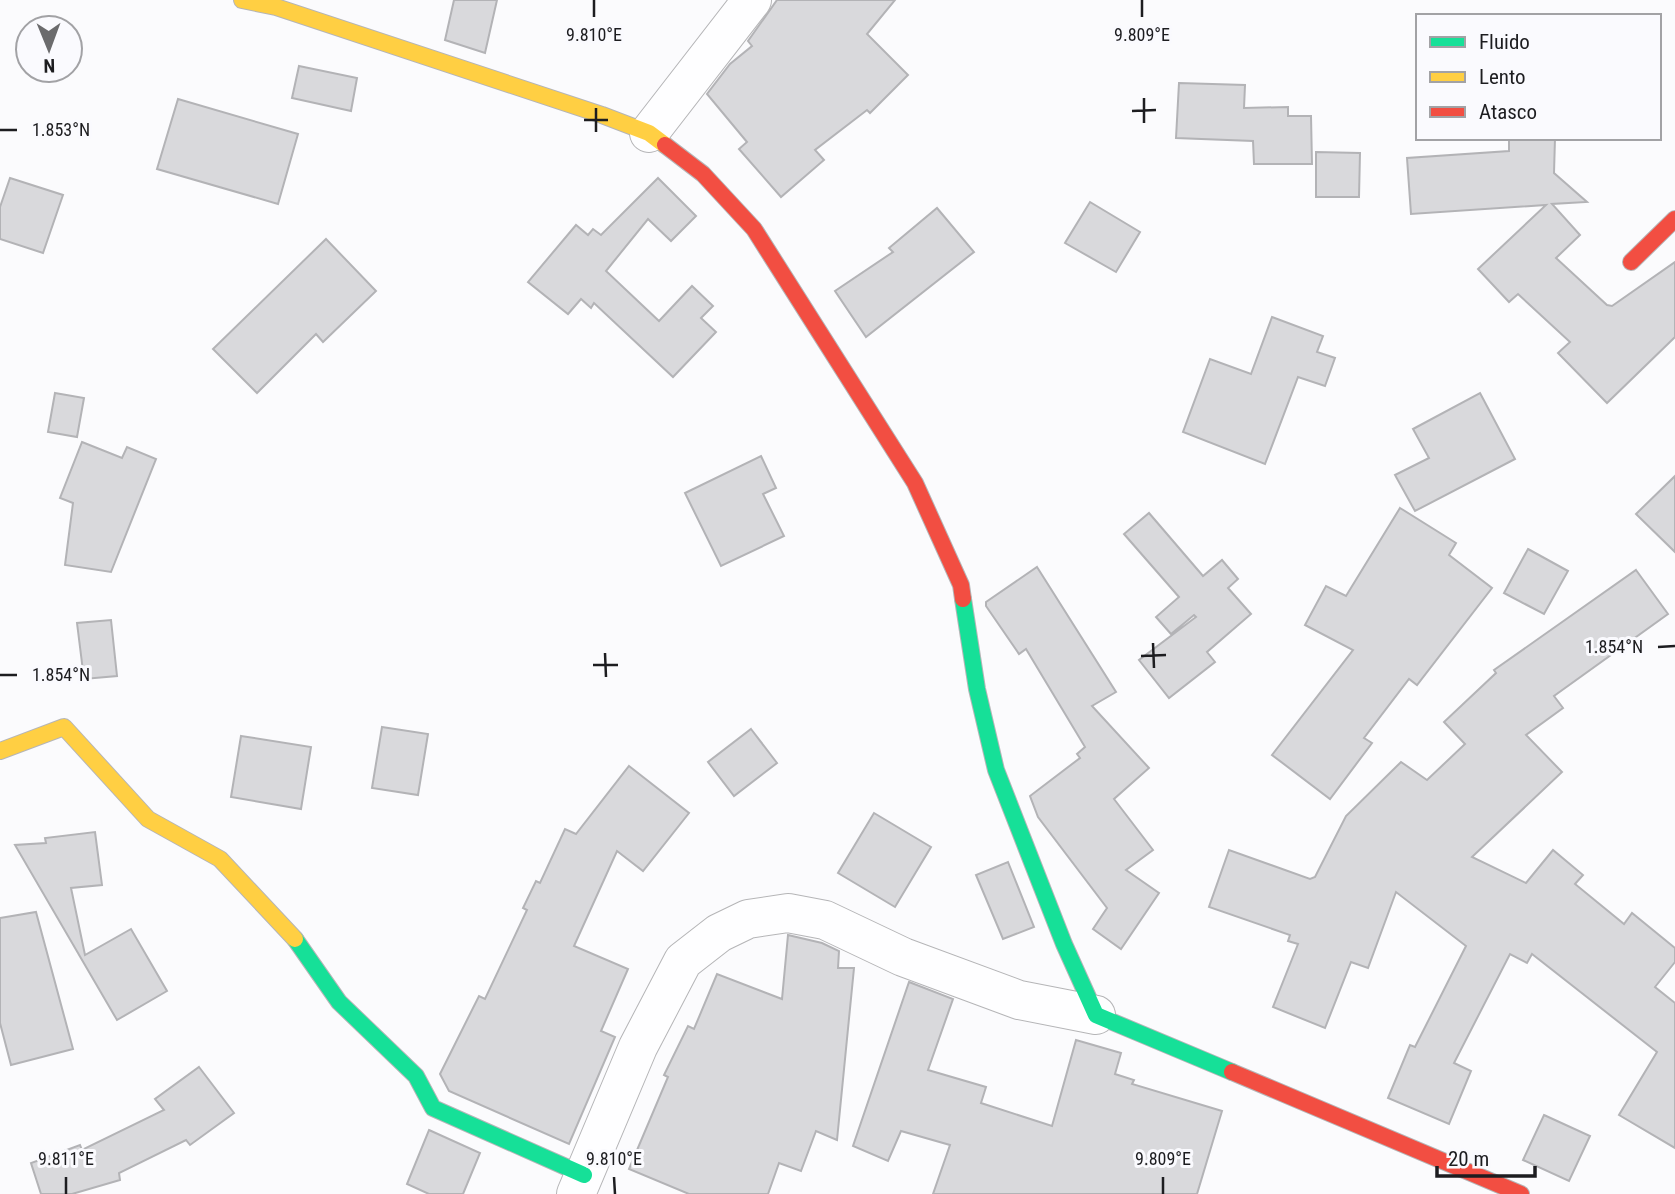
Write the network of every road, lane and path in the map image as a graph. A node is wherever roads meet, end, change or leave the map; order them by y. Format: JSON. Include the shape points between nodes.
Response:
{"nodes":[{"id":1,"x":243,"y":0,"type":"edge"},
{"id":2,"x":752,"y":0,"type":"edge"},
{"id":3,"x":649,"y":133,"type":"junction"},
{"id":4,"x":1675,"y":219,"type":"edge"},
{"id":5,"x":1631,"y":262,"type":"dead end"},
{"id":6,"x":0,"y":751,"type":"edge"},
{"id":7,"x":1096,"y":1015,"type":"junction"},
{"id":8,"x":580,"y":1185,"type":"edge"},
{"id":9,"x":1521,"y":1194,"type":"edge"}],
"edges":[{"from":1,"to":3,"type":"street","via":[[276,7]]},
{"from":2,"to":3,"type":"street"},
{"from":3,"to":7,"type":"street","via":[[703,174],[754,229],[915,483],[961,585],[977,689],[996,770]]},
{"from":4,"to":5,"type":"street"},
{"from":6,"to":8,"type":"street","via":[[64,727],[149,819],[220,859],[304,949],[339,1002],[416,1076],[433,1108]]},
{"from":7,"to":8,"type":"street","via":[[1019,1000],[903,957],[825,920],[788,914],[748,919],[719,933],[683,961],[638,1047]]},
{"from":7,"to":9,"type":"street"}]}
